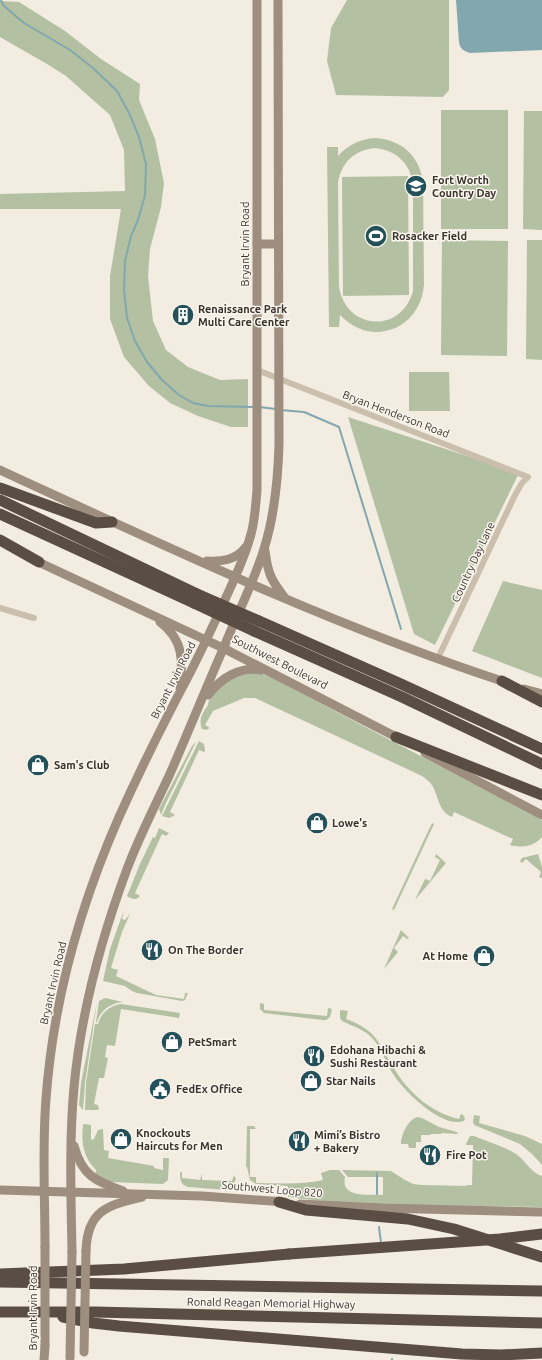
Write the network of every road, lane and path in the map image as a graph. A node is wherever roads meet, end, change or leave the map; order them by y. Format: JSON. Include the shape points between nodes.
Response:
{"nodes":[{"id":1,"x":257,"y":0,"type":"edge"},
{"id":2,"x":279,"y":3,"type":"edge"},
{"id":3,"x":257,"y":244,"type":"junction"},
{"id":4,"x":278,"y":244,"type":"junction"},
{"id":5,"x":257,"y":370,"type":"junction"},
{"id":6,"x":278,"y":378,"type":"junction"},
{"id":7,"x":0,"y":470,"type":"edge"},
{"id":8,"x":528,"y":477,"type":"joint"},
{"id":9,"x":0,"y":488,"type":"edge"},
{"id":10,"x":0,"y":500,"type":"edge"},
{"id":11,"x":0,"y":514,"type":"edge"},
{"id":12,"x":112,"y":522,"type":"junction"},
{"id":13,"x":0,"y":540,"type":"edge"},
{"id":14,"x":0,"y":544,"type":"edge"},
{"id":15,"x":248,"y":545,"type":"junction"},
{"id":16,"x":265,"y":547,"type":"junction"},
{"id":17,"x":195,"y":559,"type":"junction"},
{"id":18,"x":39,"y":562,"type":"junction"},
{"id":19,"x":236,"y":577,"type":"junction"},
{"id":20,"x":251,"y":584,"type":"junction"},
{"id":21,"x":196,"y":598,"type":"junction"},
{"id":22,"x":286,"y":600,"type":"junction"},
{"id":23,"x":0,"y":608,"type":"edge"},
{"id":24,"x":148,"y":613,"type":"junction"},
{"id":25,"x":34,"y":618,"type":"dead end"},
{"id":26,"x":257,"y":626,"type":"junction"},
{"id":27,"x":207,"y":640,"type":"junction"},
{"id":28,"x":223,"y":648,"type":"junction"},
{"id":29,"x":438,"y":658,"type":"junction"},
{"id":30,"x":269,"y":672,"type":"junction"},
{"id":31,"x":502,"y":681,"type":"junction"},
{"id":32,"x":179,"y":694,"type":"junction"},
{"id":33,"x":542,"y":694,"type":"edge"},
{"id":34,"x":542,"y":702,"type":"edge"},
{"id":35,"x":200,"y":706,"type":"junction"},
{"id":36,"x":396,"y":737,"type":"junction"},
{"id":37,"x":542,"y":749,"type":"edge"},
{"id":38,"x":542,"y":764,"type":"edge"},
{"id":39,"x":542,"y":795,"type":"edge"},
{"id":40,"x":542,"y":815,"type":"edge"},
{"id":41,"x":72,"y":1138,"type":"junction"},
{"id":42,"x":0,"y":1190,"type":"edge"},
{"id":43,"x":44,"y":1190,"type":"junction"},
{"id":44,"x":71,"y":1192,"type":"junction"},
{"id":45,"x":128,"y":1193,"type":"junction"},
{"id":46,"x":157,"y":1194,"type":"junction"},
{"id":47,"x":279,"y":1202,"type":"junction"},
{"id":48,"x":542,"y":1212,"type":"edge"},
{"id":49,"x":542,"y":1234,"type":"edge"},
{"id":50,"x":542,"y":1257,"type":"edge"},
{"id":51,"x":0,"y":1274,"type":"edge"},
{"id":52,"x":0,"y":1282,"type":"edge"},
{"id":53,"x":542,"y":1291,"type":"edge"},
{"id":54,"x":0,"y":1312,"type":"edge"},
{"id":55,"x":41,"y":1312,"type":"junction"},
{"id":56,"x":542,"y":1323,"type":"edge"},
{"id":57,"x":542,"y":1353,"type":"edge"},
{"id":58,"x":84,"y":1356,"type":"edge"},
{"id":59,"x":44,"y":1359,"type":"edge"},
{"id":60,"x":70,"y":1359,"type":"edge"}],
"edges":[{"from":1,"to":3,"type":"main road","name":"Bryant Irvin Road"},
{"from":2,"to":4,"type":"main road"},
{"from":3,"to":4,"type":"main road"},
{"from":3,"to":5,"type":"main road","name":"Bryant Irvin Road"},
{"from":4,"to":6,"type":"main road"},
{"from":5,"to":6,"type":"street","name":"Bryan Henderson Road"},
{"from":5,"to":15,"type":"main road","name":"Bryant Irvin Road","via":[[256,503]]},
{"from":6,"to":8,"type":"street","name":"Bryan Henderson Road"},
{"from":6,"to":16,"type":"main road","via":[[277,489]]},
{"from":7,"to":12,"type":"main road"},
{"from":8,"to":29,"type":"street","name":"Country Day Lane","via":[[515,495]]},
{"from":9,"to":12,"type":"highway","via":[[96,523]]},
{"from":10,"to":21,"type":"highway","name":"Southwest Boulevard"},
{"from":11,"to":21,"type":"highway","name":"Southwest Boulevard"},
{"from":12,"to":17,"type":"main road"},
{"from":13,"to":18,"type":"highway"},
{"from":14,"to":18,"type":"main road","name":"Southwest Boulevard"},
{"from":15,"to":17,"type":"main road","via":[[241,553],[229,559],[217,562]]},
{"from":15,"to":19,"type":"main road","name":"Bryant Irvin Road"},
{"from":16,"to":20,"type":"main road"},
{"from":16,"to":22,"type":"main road","via":[[270,576]]},
{"from":17,"to":19,"type":"main road"},
{"from":18,"to":24,"type":"main road","name":"Southwest Boulevard"},
{"from":19,"to":20,"type":"main road"},
{"from":19,"to":27,"type":"main road","name":"Bryant Irvin Road"},
{"from":20,"to":22,"type":"main road"},
{"from":20,"to":28,"type":"main road"},
{"from":21,"to":26,"type":"highway","name":"Southwest Boulevard","bridge":true},
{"from":22,"to":29,"type":"main road"},
{"from":23,"to":25,"type":"street"},
{"from":24,"to":27,"type":"main road","name":"Southwest Boulevard"},
{"from":24,"to":32,"type":"main road","via":[[167,627],[178,642],[182,658]]},
{"from":26,"to":37,"type":"highway","name":"Southwest Boulevard","via":[[401,684]]},
{"from":26,"to":38,"type":"highway","name":"Southwest Boulevard"},
{"from":27,"to":28,"type":"main road","name":"Southwest Boulevard"},
{"from":27,"to":32,"type":"main road","name":"Bryant Irvin Road"},
{"from":28,"to":30,"type":"main road","name":"Southwest Boulevard"},
{"from":28,"to":35,"type":"main road"},
{"from":29,"to":31,"type":"main road"},
{"from":30,"to":35,"type":"main road","via":[[250,669],[231,674],[218,683]]},
{"from":30,"to":36,"type":"main road","name":"Southwest Boulevard"},
{"from":31,"to":33,"type":"main road"},
{"from":31,"to":34,"type":"highway"},
{"from":32,"to":43,"type":"main road","name":"Bryant Irvin Road","via":[[110,838],[91,887],[69,963],[56,1020],[46,1097]]},
{"from":35,"to":41,"type":"main road","via":[[128,866],[99,953],[78,1058]]},
{"from":36,"to":39,"type":"highway"},
{"from":36,"to":40,"type":"main road","name":"Southwest Boulevard"},
{"from":41,"to":44,"type":"main road"},
{"from":41,"to":45,"type":"main road","via":[[79,1160],[90,1175],[100,1182]]},
{"from":42,"to":43,"type":"main road","name":"Southwest Loop 820"},
{"from":43,"to":44,"type":"main road","name":"Southwest Loop 820"},
{"from":43,"to":59,"type":"main road","name":"Bryant Irvin Road","bridge":true},
{"from":44,"to":45,"type":"main road","name":"Southwest Loop 820"},
{"from":44,"to":60,"type":"main road","bridge":true},
{"from":45,"to":46,"type":"main road","name":"Southwest Loop 820"},
{"from":46,"to":47,"type":"main road","name":"Southwest Loop 820"},
{"from":46,"to":58,"type":"main road","bridge":true,"via":[[110,1205],[97,1216],[88,1232]]},
{"from":47,"to":48,"type":"main road","name":"Southwest Loop 820","via":[[382,1208]]},
{"from":47,"to":50,"type":"highway","via":[[306,1210],[369,1215],[454,1228]]},
{"from":49,"to":51,"type":"highway","bridge":true,"via":[[124,1269]]},
{"from":52,"to":53,"type":"highway","name":"Ronald Reagan Memorial Highway"},
{"from":54,"to":55,"type":"highway","name":"Ronald Reagan Memorial Highway"},
{"from":55,"to":56,"type":"highway","name":"Ronald Reagan Memorial Highway"},
{"from":55,"to":57,"type":"highway","via":[[93,1323],[473,1355]]}]}
